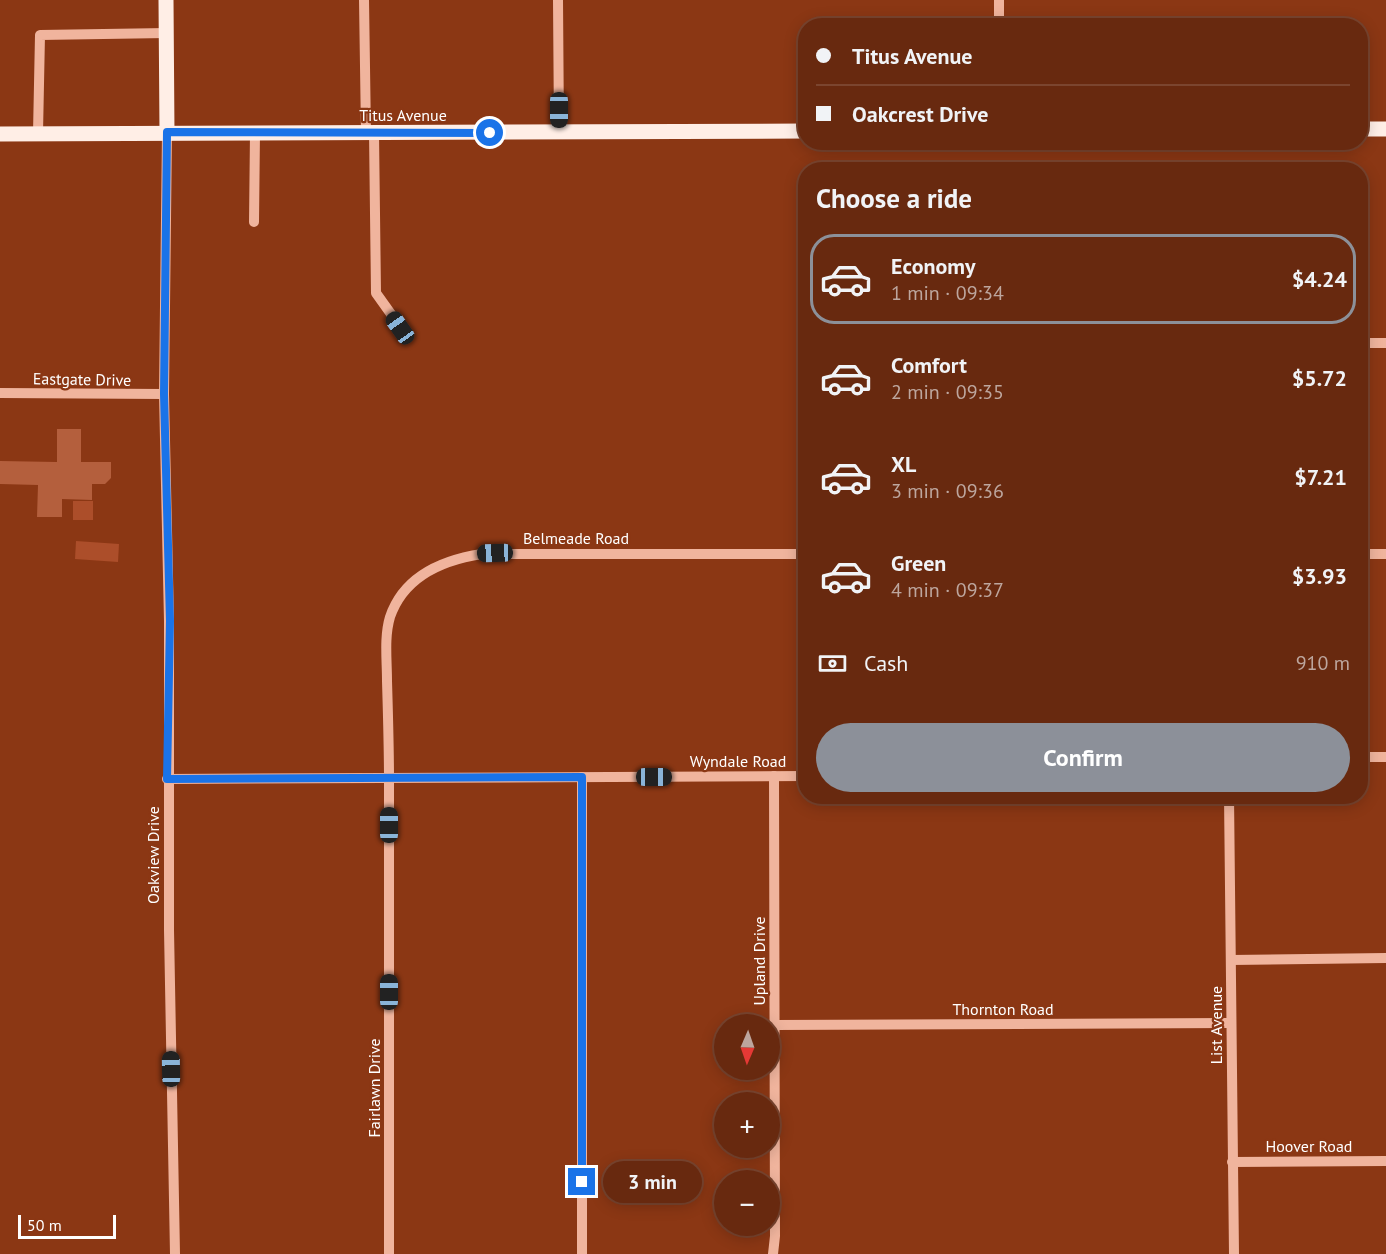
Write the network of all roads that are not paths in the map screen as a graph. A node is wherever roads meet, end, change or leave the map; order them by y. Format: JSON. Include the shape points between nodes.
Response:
{"nodes":[{"id":1,"x":166,"y":0,"type":"edge"},
{"id":2,"x":364,"y":0,"type":"edge"},
{"id":3,"x":558,"y":0,"type":"edge"},
{"id":4,"x":999,"y":0,"type":"edge"},
{"id":5,"x":999,"y":18,"type":"edge"},
{"id":6,"x":166,"y":33,"type":"junction"},
{"id":7,"x":1368,"y":129,"type":"edge"},
{"id":8,"x":1386,"y":129,"type":"edge"},
{"id":9,"x":798,"y":131,"type":"edge"},
{"id":10,"x":167,"y":132,"type":"junction"},
{"id":11,"x":255,"y":132,"type":"junction"},
{"id":12,"x":559,"y":132,"type":"junction"},
{"id":13,"x":38,"y":133,"type":"junction"},
{"id":14,"x":370,"y":133,"type":"junction"},
{"id":15,"x":0,"y":134,"type":"edge"},
{"id":16,"x":254,"y":222,"type":"dead end"},
{"id":17,"x":400,"y":328,"type":"dead end"},
{"id":18,"x":1368,"y":343,"type":"edge"},
{"id":19,"x":1386,"y":343,"type":"edge"},
{"id":20,"x":0,"y":393,"type":"edge"},
{"id":21,"x":164,"y":394,"type":"junction"},
{"id":22,"x":798,"y":554,"type":"edge"},
{"id":23,"x":1368,"y":554,"type":"edge"},
{"id":24,"x":1386,"y":554,"type":"edge"},
{"id":25,"x":1368,"y":757,"type":"edge"},
{"id":26,"x":1386,"y":757,"type":"edge"},
{"id":27,"x":774,"y":776,"type":"junction"},
{"id":28,"x":798,"y":776,"type":"edge"},
{"id":29,"x":389,"y":777,"type":"junction"},
{"id":30,"x":582,"y":777,"type":"junction"},
{"id":31,"x":167,"y":779,"type":"junction"},
{"id":32,"x":1229,"y":804,"type":"edge"},
{"id":33,"x":1386,"y":958,"type":"edge"},
{"id":34,"x":1231,"y":960,"type":"junction"},
{"id":35,"x":774,"y":1014,"type":"edge"},
{"id":36,"x":1232,"y":1023,"type":"junction"},
{"id":37,"x":780,"y":1025,"type":"edge"},
{"id":38,"x":774,"y":1080,"type":"edge"},
{"id":39,"x":1386,"y":1161,"type":"edge"},
{"id":40,"x":1232,"y":1162,"type":"junction"},
{"id":41,"x":175,"y":1254,"type":"edge"},
{"id":42,"x":390,"y":1254,"type":"edge"},
{"id":43,"x":582,"y":1254,"type":"edge"},
{"id":44,"x":773,"y":1254,"type":"edge"},
{"id":45,"x":1234,"y":1254,"type":"edge"}],
"edges":[{"from":1,"to":6,"type":"main road"},
{"from":2,"to":14,"type":"street"},
{"from":3,"to":12,"type":"street"},
{"from":4,"to":5,"type":"street"},
{"from":6,"to":10,"type":"main road"},
{"from":6,"to":13,"type":"street","via":[[40,35]]},
{"from":7,"to":8,"type":"main road"},
{"from":9,"to":12,"type":"main road","name":"Titus Avenue"},
{"from":10,"to":11,"type":"main road","name":"Titus Avenue"},
{"from":10,"to":13,"type":"main road","name":"Titus Avenue"},
{"from":10,"to":21,"type":"street","name":"Oakview Drive"},
{"from":11,"to":14,"type":"main road","name":"Titus Avenue"},
{"from":11,"to":16,"type":"street"},
{"from":12,"to":14,"type":"main road","name":"Titus Avenue"},
{"from":13,"to":15,"type":"main road","name":"Titus Avenue"},
{"from":14,"to":17,"type":"street","via":[[376,293]]},
{"from":18,"to":19,"type":"street"},
{"from":20,"to":21,"type":"street","name":"Eastgate Drive"},
{"from":21,"to":31,"type":"street","name":"Oakview Drive","via":[[170,621]]},
{"from":22,"to":29,"type":"street","name":"Belmeade Road","via":[[482,554],[432,568],[405,590],[387,630]]},
{"from":23,"to":24,"type":"street"},
{"from":25,"to":26,"type":"street"},
{"from":27,"to":28,"type":"street","name":"Wyndale Road"},
{"from":27,"to":30,"type":"street","name":"Wyndale Road"},
{"from":27,"to":35,"type":"street","name":"Upland Drive"},
{"from":29,"to":30,"type":"street","name":"Wyndale Road"},
{"from":29,"to":31,"type":"street","name":"Wyndale Road"},
{"from":29,"to":42,"type":"street","name":"Fairlawn Drive"},
{"from":30,"to":43,"type":"street"},
{"from":31,"to":41,"type":"street","name":"Oakview Drive"},
{"from":32,"to":34,"type":"street","name":"List Avenue"},
{"from":33,"to":34,"type":"street"},
{"from":34,"to":36,"type":"street","name":"List Avenue"},
{"from":36,"to":37,"type":"street","name":"Thornton Road"},
{"from":36,"to":40,"type":"street","name":"List Avenue"},
{"from":38,"to":44,"type":"street","name":"Upland Drive"},
{"from":39,"to":40,"type":"street","name":"Hoover Road"},
{"from":40,"to":45,"type":"street","name":"List Avenue"}]}
